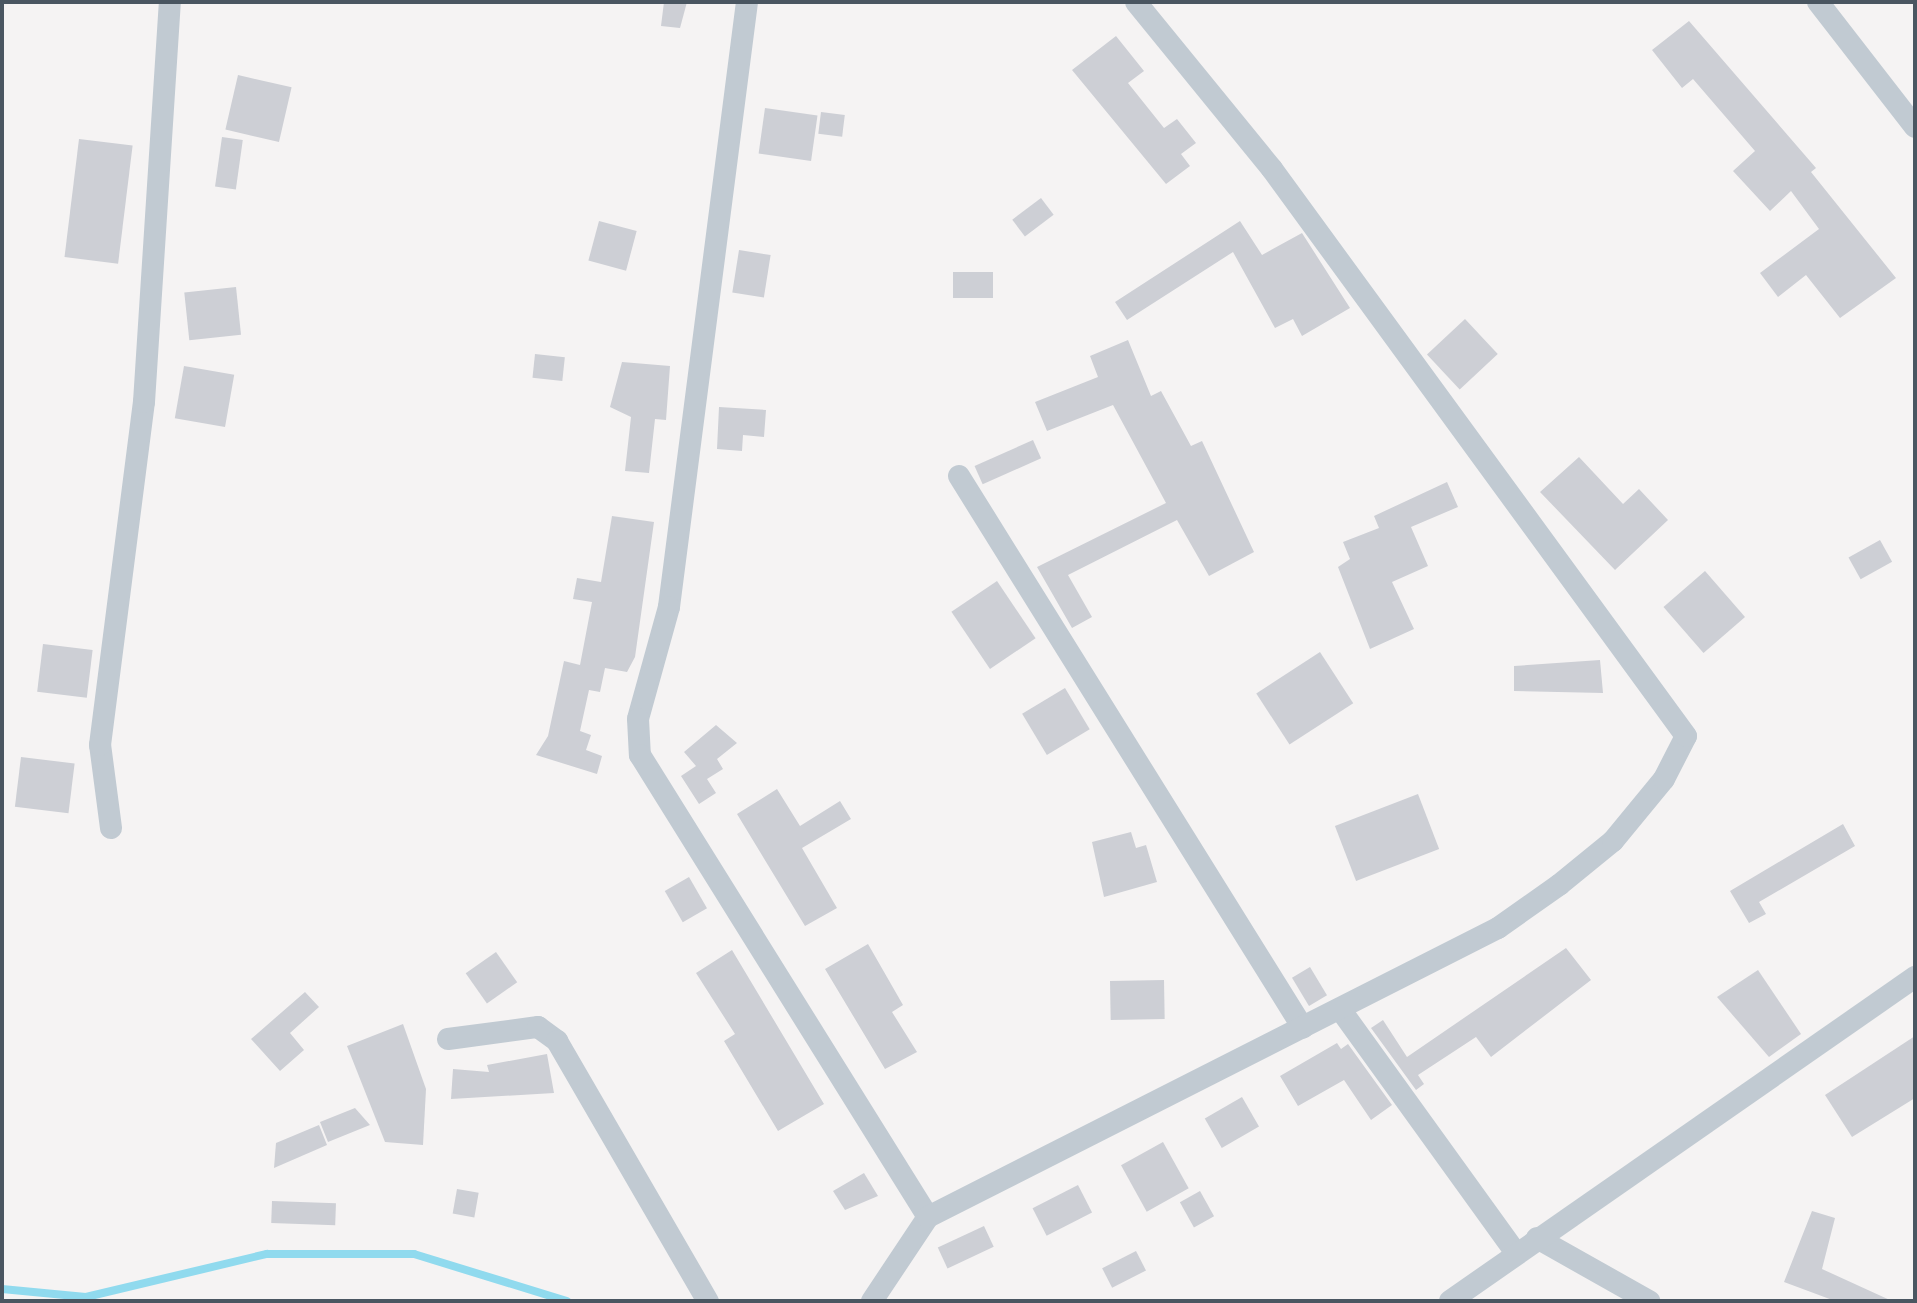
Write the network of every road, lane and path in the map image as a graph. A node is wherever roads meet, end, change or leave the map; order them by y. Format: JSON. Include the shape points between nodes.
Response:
{"nodes":[{"id":1,"x":170,"y":2,"type":"edge"},
{"id":2,"x":747,"y":2,"type":"edge"},
{"id":3,"x":1136,"y":2,"type":"edge"},
{"id":4,"x":1818,"y":2,"type":"edge"},
{"id":5,"x":1915,"y":127,"type":"edge"},
{"id":6,"x":959,"y":476,"type":"dead end"},
{"id":7,"x":111,"y":828,"type":"dead end"},
{"id":8,"x":1915,"y":977,"type":"edge"},
{"id":9,"x":1340,"y":1009,"type":"junction"},
{"id":10,"x":1303,"y":1028,"type":"junction"},
{"id":11,"x":448,"y":1039,"type":"dead end"},
{"id":12,"x":928,"y":1217,"type":"junction"},
{"id":13,"x":1537,"y":1238,"type":"junction"},
{"id":14,"x":1516,"y":1253,"type":"junction"},
{"id":15,"x":708,"y":1301,"type":"edge"},
{"id":16,"x":872,"y":1301,"type":"edge"},
{"id":17,"x":1450,"y":1301,"type":"edge"},
{"id":18,"x":1649,"y":1301,"type":"edge"}],
"edges":[{"from":1,"to":7,"type":"street","via":[[144,402],[100,745]]},
{"from":2,"to":12,"type":"street","via":[[669,607],[638,719],[640,755]]},
{"from":3,"to":9,"type":"street","via":[[1272,169],[1686,736],[1664,779],[1613,841],[1559,885],[1498,928]]},
{"from":4,"to":5,"type":"street"},
{"from":6,"to":10,"type":"street"},
{"from":8,"to":13,"type":"street"},
{"from":9,"to":10,"type":"street"},
{"from":9,"to":14,"type":"street"},
{"from":10,"to":12,"type":"street"},
{"from":11,"to":15,"type":"street","via":[[538,1027],[557,1041]]},
{"from":12,"to":16,"type":"street"},
{"from":13,"to":14,"type":"street"},
{"from":13,"to":18,"type":"street"},
{"from":14,"to":17,"type":"street"}]}
